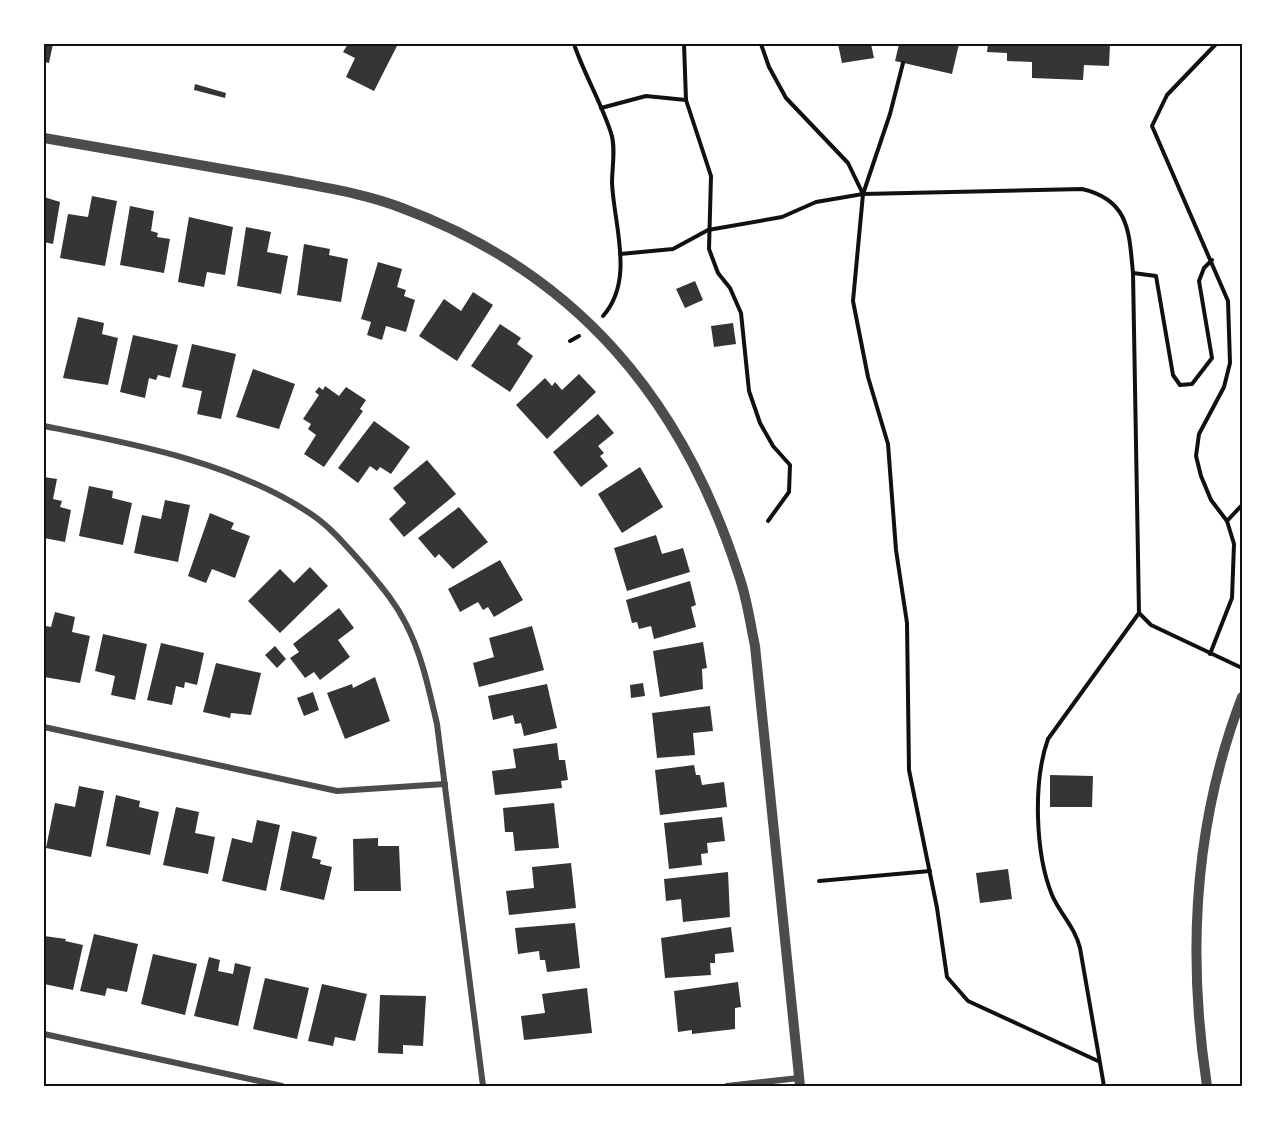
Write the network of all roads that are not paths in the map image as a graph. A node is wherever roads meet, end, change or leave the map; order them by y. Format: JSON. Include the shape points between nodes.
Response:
{"nodes":[{"id":1,"x":44,"y":138,"type":"edge"},
{"id":2,"x":44,"y":426,"type":"edge"},
{"id":3,"x":1242,"y":697,"type":"edge"},
{"id":4,"x":44,"y":727,"type":"edge"},
{"id":5,"x":445,"y":784,"type":"junction"},
{"id":6,"x":44,"y":1034,"type":"edge"},
{"id":7,"x":800,"y":1082,"type":"edge"},
{"id":8,"x":282,"y":1086,"type":"edge"},
{"id":9,"x":483,"y":1086,"type":"edge"},
{"id":10,"x":727,"y":1086,"type":"edge"},
{"id":11,"x":1207,"y":1086,"type":"edge"}],
"edges":[{"from":1,"to":7,"type":"street","via":[[314,186],[400,207],[477,240],[541,282],[593,328],[651,392],[688,449],[718,514],[740,578],[755,646]]},
{"from":2,"to":5,"type":"street","via":[[236,474],[319,520],[384,588],[406,624],[424,668]]},
{"from":3,"to":11,"type":"street","via":[[1213,789],[1201,849],[1195,952]]},
{"from":4,"to":5,"type":"street","via":[[338,791]]},
{"from":5,"to":9,"type":"street"},
{"from":6,"to":8,"type":"street"},
{"from":7,"to":10,"type":"street"}]}
